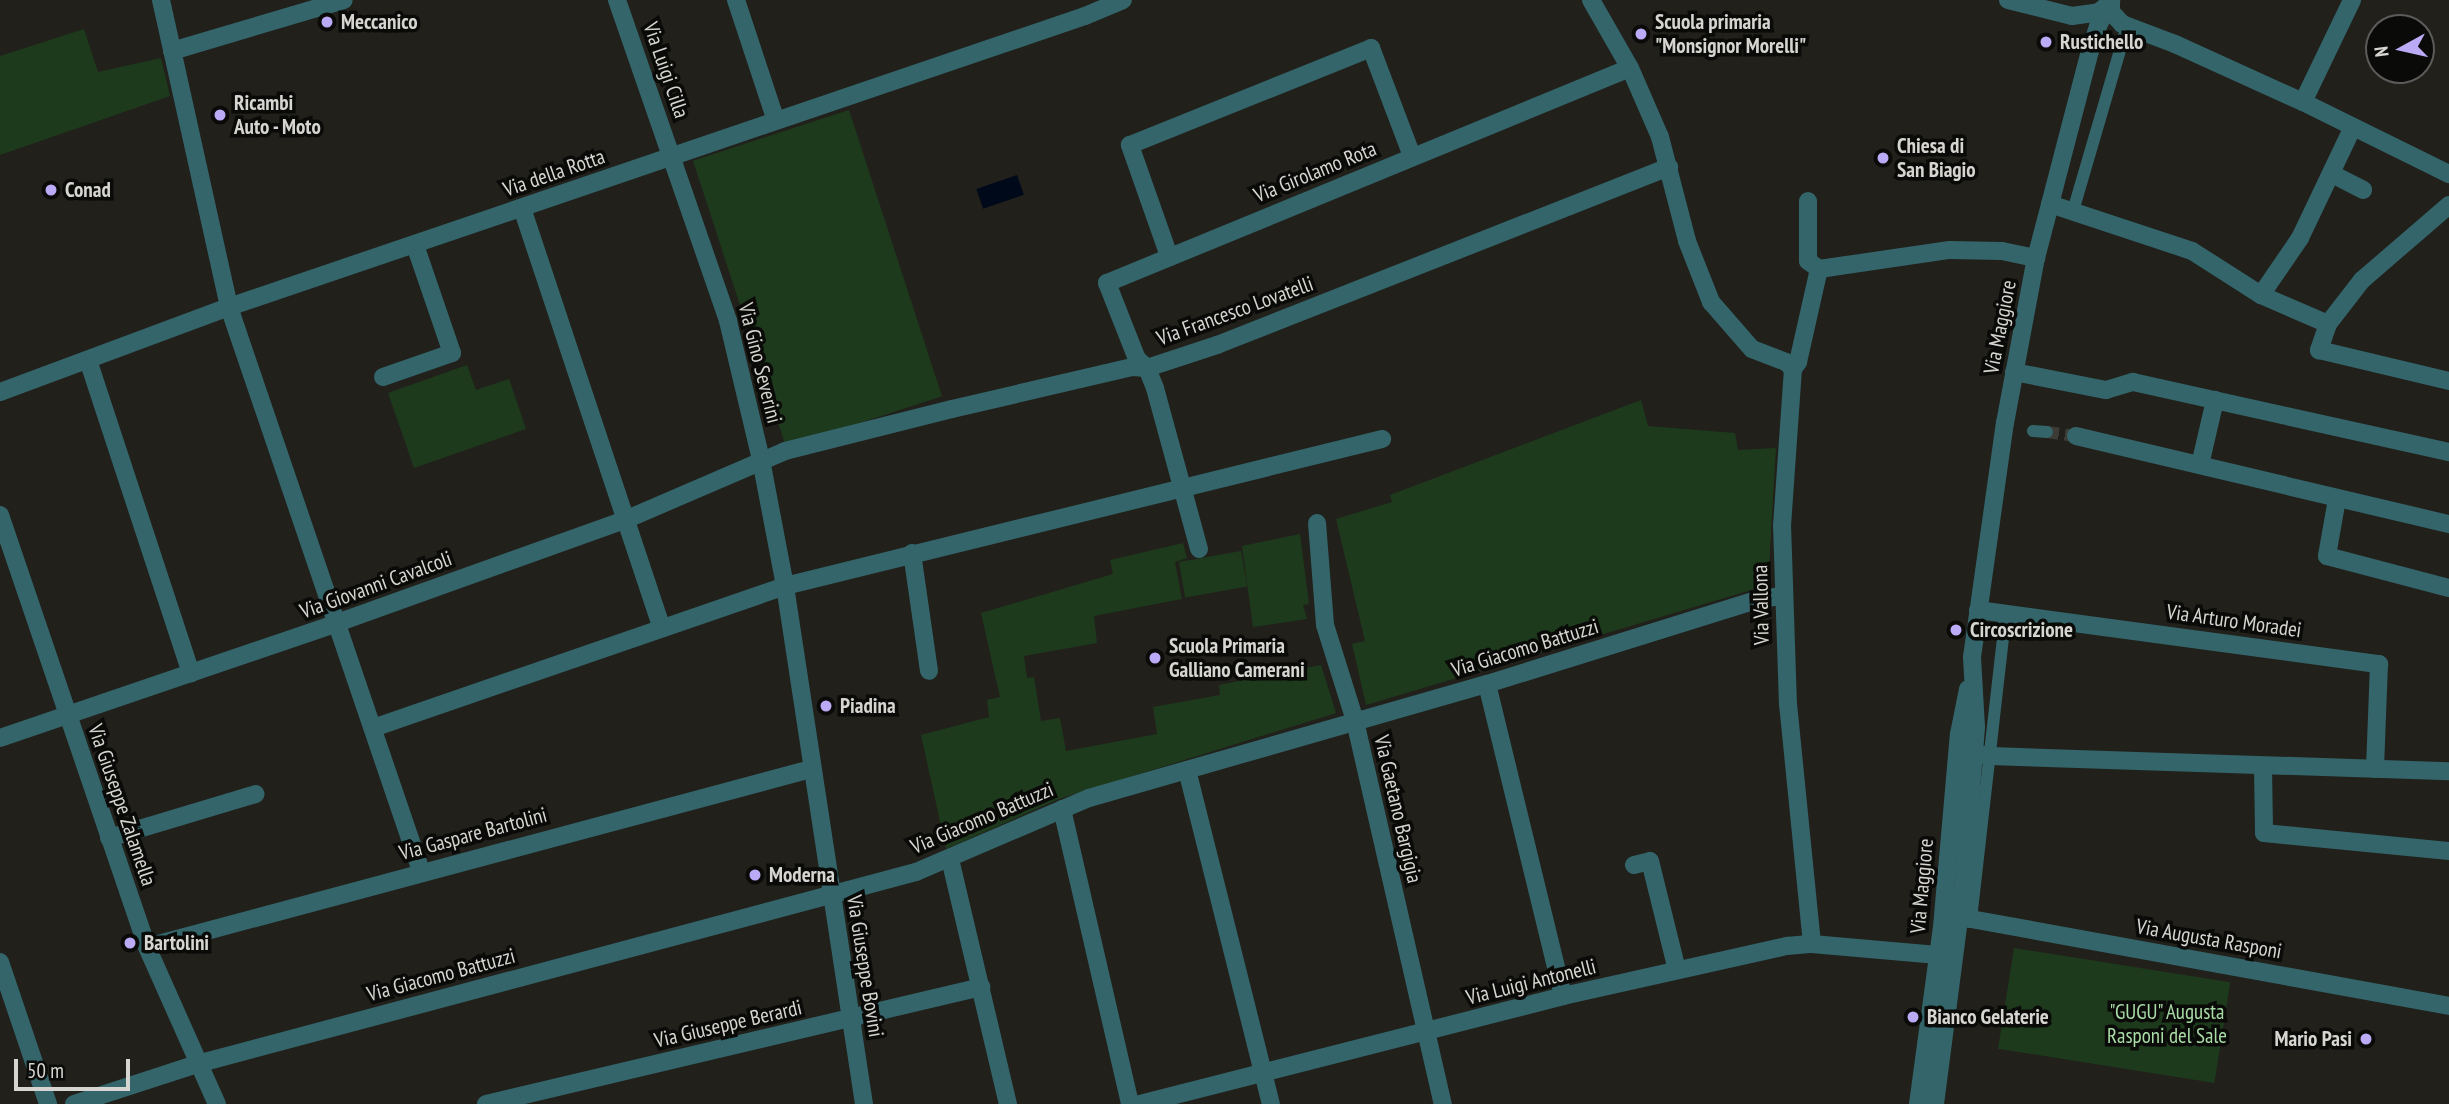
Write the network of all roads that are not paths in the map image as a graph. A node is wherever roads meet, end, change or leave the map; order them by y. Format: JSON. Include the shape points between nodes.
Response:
{"nodes":[{"id":1,"x":161,"y":0,"type":"edge"},
{"id":2,"x":344,"y":0,"type":"edge"},
{"id":3,"x":617,"y":0,"type":"edge"},
{"id":4,"x":736,"y":0,"type":"edge"},
{"id":5,"x":1123,"y":0,"type":"edge"},
{"id":6,"x":1591,"y":0,"type":"edge"},
{"id":7,"x":2008,"y":0,"type":"edge"},
{"id":8,"x":2352,"y":0,"type":"edge"},
{"id":9,"x":2111,"y":1,"type":"edge"},
{"id":10,"x":2072,"y":16,"type":"junction"},
{"id":11,"x":2124,"y":25,"type":"junction"},
{"id":12,"x":172,"y":51,"type":"junction"},
{"id":13,"x":2090,"y":51,"type":"junction"},
{"id":14,"x":1630,"y":68,"type":"junction"},
{"id":15,"x":2303,"y":102,"type":"junction"},
{"id":16,"x":776,"y":121,"type":"junction"},
{"id":17,"x":2353,"y":127,"type":"junction"},
{"id":18,"x":672,"y":156,"type":"junction"},
{"id":19,"x":1412,"y":156,"type":"junction"},
{"id":20,"x":1669,"y":167,"type":"junction"},
{"id":21,"x":2332,"y":174,"type":"junction"},
{"id":22,"x":2449,"y":174,"type":"edge"},
{"id":23,"x":2363,"y":190,"type":"dead end"},
{"id":24,"x":1808,"y":201,"type":"dead end"},
{"id":25,"x":2050,"y":204,"type":"junction"},
{"id":26,"x":2449,"y":205,"type":"edge"},
{"id":27,"x":522,"y":208,"type":"junction"},
{"id":28,"x":2073,"y":211,"type":"junction"},
{"id":29,"x":415,"y":245,"type":"junction"},
{"id":30,"x":1169,"y":256,"type":"junction"},
{"id":31,"x":2036,"y":258,"type":"junction"},
{"id":32,"x":1819,"y":268,"type":"junction"},
{"id":33,"x":2261,"y":295,"type":"junction"},
{"id":34,"x":229,"y":307,"type":"junction"},
{"id":35,"x":2328,"y":324,"type":"junction"},
{"id":36,"x":88,"y":360,"type":"junction"},
{"id":37,"x":1147,"y":368,"type":"junction"},
{"id":38,"x":1793,"y":369,"type":"junction"},
{"id":39,"x":2014,"y":372,"type":"junction"},
{"id":40,"x":383,"y":377,"type":"dead end"},
{"id":41,"x":2449,"y":381,"type":"edge"},
{"id":42,"x":0,"y":392,"type":"edge"},
{"id":43,"x":2216,"y":400,"type":"junction"},
{"id":44,"x":2033,"y":431,"type":"dead end"},
{"id":45,"x":2047,"y":432,"type":"tunnel mouth"},
{"id":46,"x":2076,"y":436,"type":"tunnel mouth"},
{"id":47,"x":1382,"y":439,"type":"dead end"},
{"id":48,"x":2449,"y":452,"type":"edge"},
{"id":49,"x":761,"y":460,"type":"junction"},
{"id":50,"x":2200,"y":465,"type":"junction"},
{"id":51,"x":1183,"y":487,"type":"junction"},
{"id":52,"x":2337,"y":499,"type":"junction"},
{"id":53,"x":0,"y":515,"type":"edge"},
{"id":54,"x":625,"y":520,"type":"junction"},
{"id":55,"x":1317,"y":523,"type":"dead end"},
{"id":56,"x":2449,"y":524,"type":"edge"},
{"id":57,"x":1199,"y":549,"type":"dead end"},
{"id":58,"x":912,"y":553,"type":"junction"},
{"id":59,"x":785,"y":586,"type":"junction"},
{"id":60,"x":2449,"y":588,"type":"edge"},
{"id":61,"x":1782,"y":596,"type":"junction"},
{"id":62,"x":1978,"y":610,"type":"junction"},
{"id":63,"x":2006,"y":613,"type":"junction"},
{"id":64,"x":337,"y":623,"type":"junction"},
{"id":65,"x":661,"y":627,"type":"junction"},
{"id":66,"x":929,"y":671,"type":"dead end"},
{"id":67,"x":1972,"y":672,"type":"junction"},
{"id":68,"x":191,"y":673,"type":"junction"},
{"id":69,"x":1487,"y":684,"type":"junction"},
{"id":70,"x":67,"y":714,"type":"junction"},
{"id":71,"x":1355,"y":721,"type":"junction"},
{"id":72,"x":373,"y":728,"type":"junction"},
{"id":73,"x":0,"y":738,"type":"edge"},
{"id":74,"x":1957,"y":747,"type":"junction"},
{"id":75,"x":1982,"y":755,"type":"junction"},
{"id":76,"x":2263,"y":767,"type":"junction"},
{"id":77,"x":811,"y":769,"type":"junction"},
{"id":78,"x":2375,"y":769,"type":"junction"},
{"id":79,"x":1187,"y":771,"type":"junction"},
{"id":80,"x":2449,"y":771,"type":"edge"},
{"id":81,"x":256,"y":794,"type":"dead end"},
{"id":82,"x":1062,"y":809,"type":"junction"},
{"id":83,"x":109,"y":838,"type":"junction"},
{"id":84,"x":2449,"y":851,"type":"edge"},
{"id":85,"x":950,"y":859,"type":"junction"},
{"id":86,"x":1634,"y":865,"type":"dead end"},
{"id":87,"x":421,"y":871,"type":"junction"},
{"id":88,"x":830,"y":893,"type":"junction"},
{"id":89,"x":1966,"y":918,"type":"junction"},
{"id":90,"x":1942,"y":927,"type":"junction"},
{"id":91,"x":1812,"y":944,"type":"junction"},
{"id":92,"x":147,"y":947,"type":"junction"},
{"id":93,"x":1938,"y":955,"type":"junction"},
{"id":94,"x":0,"y":962,"type":"edge"},
{"id":95,"x":1677,"y":970,"type":"junction"},
{"id":96,"x":981,"y":987,"type":"junction"},
{"id":97,"x":1563,"y":996,"type":"junction"},
{"id":98,"x":2449,"y":1006,"type":"edge"},
{"id":99,"x":850,"y":1019,"type":"junction"},
{"id":100,"x":1426,"y":1031,"type":"junction"},
{"id":101,"x":1945,"y":1034,"type":"junction"},
{"id":102,"x":197,"y":1064,"type":"junction"},
{"id":103,"x":1263,"y":1072,"type":"junction"},
{"id":104,"x":48,"y":1104,"type":"edge"},
{"id":105,"x":74,"y":1104,"type":"edge"},
{"id":106,"x":217,"y":1104,"type":"edge"},
{"id":107,"x":486,"y":1104,"type":"edge"},
{"id":108,"x":864,"y":1104,"type":"edge"},
{"id":109,"x":1008,"y":1104,"type":"edge"},
{"id":110,"x":1130,"y":1104,"type":"edge"},
{"id":111,"x":1140,"y":1104,"type":"edge"},
{"id":112,"x":1271,"y":1104,"type":"edge"},
{"id":113,"x":1443,"y":1104,"type":"edge"},
{"id":114,"x":1918,"y":1104,"type":"edge"},
{"id":115,"x":1935,"y":1104,"type":"edge"}],
"edges":[{"from":1,"to":12,"type":"street"},
{"from":2,"to":12,"type":"street"},
{"from":3,"to":18,"type":"street","name":"Via Luigi Cilla"},
{"from":4,"to":16,"type":"street"},
{"from":5,"to":16,"type":"street","name":"Via della Rotta"},
{"from":6,"to":14,"type":"street"},
{"from":7,"to":10,"type":"street"},
{"from":8,"to":15,"type":"street"},
{"from":9,"to":10,"type":"street","via":[[2099,12]]},
{"from":9,"to":11,"type":"street","via":[[2111,12]]},
{"from":9,"to":13,"type":"street","name":"Via Maggiore"},
{"from":10,"to":13,"type":"street","via":[[2089,38]]},
{"from":11,"to":13,"type":"street","via":[[2102,33]]},
{"from":11,"to":15,"type":"street"},
{"from":11,"to":28,"type":"street"},
{"from":12,"to":34,"type":"street"},
{"from":13,"to":25,"type":"street","name":"Via Maggiore"},
{"from":14,"to":19,"type":"street","name":"Via Girolamo Rota"},
{"from":14,"to":20,"type":"street"},
{"from":15,"to":17,"type":"street"},
{"from":16,"to":18,"type":"street","name":"Via della Rotta"},
{"from":17,"to":21,"type":"street"},
{"from":17,"to":22,"type":"street"},
{"from":18,"to":27,"type":"street","name":"Via della Rotta"},
{"from":18,"to":49,"type":"street","name":"Via Gino Severini","via":[[728,321]]},
{"from":19,"to":30,"type":"street","name":"Via Girolamo Rota"},
{"from":19,"to":30,"type":"street","via":[[1371,48],[1129,145]]},
{"from":20,"to":37,"type":"street","name":"Via Francesco Lovatelli","via":[[1217,345]]},
{"from":20,"to":38,"type":"street","via":[[1687,241],[1711,302],[1752,349]]},
{"from":21,"to":23,"type":"street"},
{"from":21,"to":33,"type":"street","via":[[2300,238]]},
{"from":24,"to":32,"type":"street","via":[[1808,261]]},
{"from":25,"to":28,"type":"street"},
{"from":25,"to":31,"type":"street","name":"Via Maggiore"},
{"from":26,"to":35,"type":"street","via":[[2362,280]]},
{"from":27,"to":29,"type":"street","name":"Via della Rotta"},
{"from":27,"to":54,"type":"street"},
{"from":28,"to":33,"type":"street","via":[[2193,251]]},
{"from":29,"to":34,"type":"street","name":"Via della Rotta"},
{"from":29,"to":40,"type":"street","via":[[452,354]]},
{"from":30,"to":37,"type":"street","name":"Via Girolamo Rota","via":[[1107,283],[1137,359]]},
{"from":31,"to":32,"type":"street","via":[[2002,251],[1950,250]]},
{"from":31,"to":39,"type":"street","name":"Via Maggiore"},
{"from":32,"to":38,"type":"street","name":"Via Vallona"},
{"from":33,"to":35,"type":"street"},
{"from":34,"to":36,"type":"street","name":"Via della Rotta"},
{"from":34,"to":64,"type":"street"},
{"from":35,"to":41,"type":"street","via":[[2319,350]]},
{"from":36,"to":42,"type":"street","name":"Via della Rotta"},
{"from":36,"to":68,"type":"street"},
{"from":37,"to":49,"type":"street","name":"Via Francesco Lovatelli","via":[[1132,367],[952,409]]},
{"from":37,"to":51,"type":"street"},
{"from":38,"to":61,"type":"street","name":"Via Vallona"},
{"from":39,"to":43,"type":"street","via":[[2106,390],[2133,382]]},
{"from":39,"to":62,"type":"street","name":"Via Maggiore"},
{"from":43,"to":48,"type":"street"},
{"from":43,"to":50,"type":"street"},
{"from":44,"to":45,"type":"street"},
{"from":46,"to":50,"type":"street"},
{"from":47,"to":51,"type":"street"},
{"from":49,"to":54,"type":"street","name":"Via Giovanni Cavalcoli"},
{"from":49,"to":59,"type":"street","name":"Via Gino Severini"},
{"from":50,"to":52,"type":"street"},
{"from":51,"to":57,"type":"street"},
{"from":51,"to":58,"type":"street"},
{"from":52,"to":56,"type":"street"},
{"from":52,"to":60,"type":"street","via":[[2328,556]]},
{"from":53,"to":70,"type":"street","name":"Via Giuseppe Zalamella"},
{"from":54,"to":64,"type":"street","name":"Via Giovanni Cavalcoli"},
{"from":54,"to":65,"type":"street"},
{"from":55,"to":71,"type":"street","name":"Via Gaetano Bargigia","via":[[1325,625]]},
{"from":58,"to":59,"type":"street"},
{"from":58,"to":66,"type":"street"},
{"from":59,"to":65,"type":"street"},
{"from":59,"to":77,"type":"street","name":"Via Giuseppe Bovini"},
{"from":61,"to":69,"type":"street","name":"Via Giacomo Battuzzi"},
{"from":61,"to":91,"type":"street","name":"Via Vallona"},
{"from":62,"to":63,"type":"street","name":"Via Arturo Moradei"},
{"from":62,"to":67,"type":"street","name":"Via Maggiore"},
{"from":63,"to":75,"type":"street","name":"Via Maggiore"},
{"from":63,"to":78,"type":"street","name":"Via Arturo Moradei","via":[[2379,664]]},
{"from":64,"to":68,"type":"street","name":"Via Giovanni Cavalcoli"},
{"from":64,"to":72,"type":"street"},
{"from":65,"to":72,"type":"street"},
{"from":67,"to":74,"type":"street","name":"Via Maggiore"},
{"from":67,"to":75,"type":"street","name":"Via Maggiore"},
{"from":68,"to":70,"type":"street","name":"Via Giovanni Cavalcoli"},
{"from":69,"to":71,"type":"street","name":"Via Giacomo Battuzzi"},
{"from":69,"to":97,"type":"street"},
{"from":70,"to":73,"type":"street","name":"Via Giovanni Cavalcoli"},
{"from":70,"to":83,"type":"street","name":"Via Giuseppe Zalamella"},
{"from":71,"to":79,"type":"street","name":"Via Giacomo Battuzzi"},
{"from":71,"to":100,"type":"street","name":"Via Gaetano Bargigia"},
{"from":72,"to":87,"type":"street"},
{"from":74,"to":75,"type":"street"},
{"from":74,"to":90,"type":"street","name":"Via Maggiore"},
{"from":75,"to":76,"type":"street"},
{"from":75,"to":89,"type":"street","name":"Via Maggiore"},
{"from":76,"to":78,"type":"street"},
{"from":76,"to":84,"type":"street","via":[[2264,833]]},
{"from":77,"to":87,"type":"street","name":"Via Gaspare Bartolini"},
{"from":77,"to":88,"type":"street","name":"Via Giuseppe Bovini"},
{"from":78,"to":80,"type":"street"},
{"from":79,"to":82,"type":"street","name":"Via Giacomo Battuzzi"},
{"from":79,"to":103,"type":"street"},
{"from":81,"to":83,"type":"street"},
{"from":82,"to":85,"type":"street","name":"Via Giacomo Battuzzi"},
{"from":82,"to":110,"type":"street"},
{"from":83,"to":92,"type":"street","name":"Via Giuseppe Zalamella"},
{"from":85,"to":88,"type":"street","name":"Via Giacomo Battuzzi"},
{"from":85,"to":96,"type":"street"},
{"from":86,"to":95,"type":"street","via":[[1650,861]]},
{"from":87,"to":92,"type":"street","name":"Via Gaspare Bartolini"},
{"from":88,"to":99,"type":"street","name":"Via Giuseppe Bovini"},
{"from":88,"to":102,"type":"street","name":"Via Giacomo Battuzzi"},
{"from":89,"to":90,"type":"street"},
{"from":89,"to":98,"type":"street","name":"Via Augusta Rasponi"},
{"from":89,"to":101,"type":"street","name":"Via Maggiore"},
{"from":90,"to":93,"type":"street","name":"Via Maggiore"},
{"from":91,"to":93,"type":"street","name":"Via Luigi Antonelli"},
{"from":91,"to":95,"type":"street","name":"Via Luigi Antonelli"},
{"from":92,"to":102,"type":"street","name":"Via Giuseppe Zalamella"},
{"from":93,"to":101,"type":"street","via":[[1945,964],[1938,1014]]},
{"from":93,"to":114,"type":"street","name":"Via Maggiore"},
{"from":94,"to":104,"type":"street"},
{"from":95,"to":97,"type":"street","name":"Via Luigi Antonelli"},
{"from":96,"to":99,"type":"street","name":"Via Giuseppe Berardi"},
{"from":96,"to":109,"type":"street"},
{"from":97,"to":100,"type":"street","name":"Via Luigi Antonelli"},
{"from":99,"to":107,"type":"street","name":"Via Giuseppe Berardi"},
{"from":99,"to":108,"type":"street","name":"Via Giuseppe Bovini"},
{"from":100,"to":103,"type":"street","name":"Via Luigi Antonelli"},
{"from":100,"to":113,"type":"street","name":"Via Gaetano Bargigia"},
{"from":101,"to":115,"type":"street","name":"Via Maggiore"},
{"from":102,"to":105,"type":"street","name":"Via Giacomo Battuzzi"},
{"from":102,"to":106,"type":"street","name":"Via Giuseppe Zalamella"},
{"from":103,"to":111,"type":"street","name":"Via Luigi Antonelli"},
{"from":103,"to":112,"type":"street"}]}
